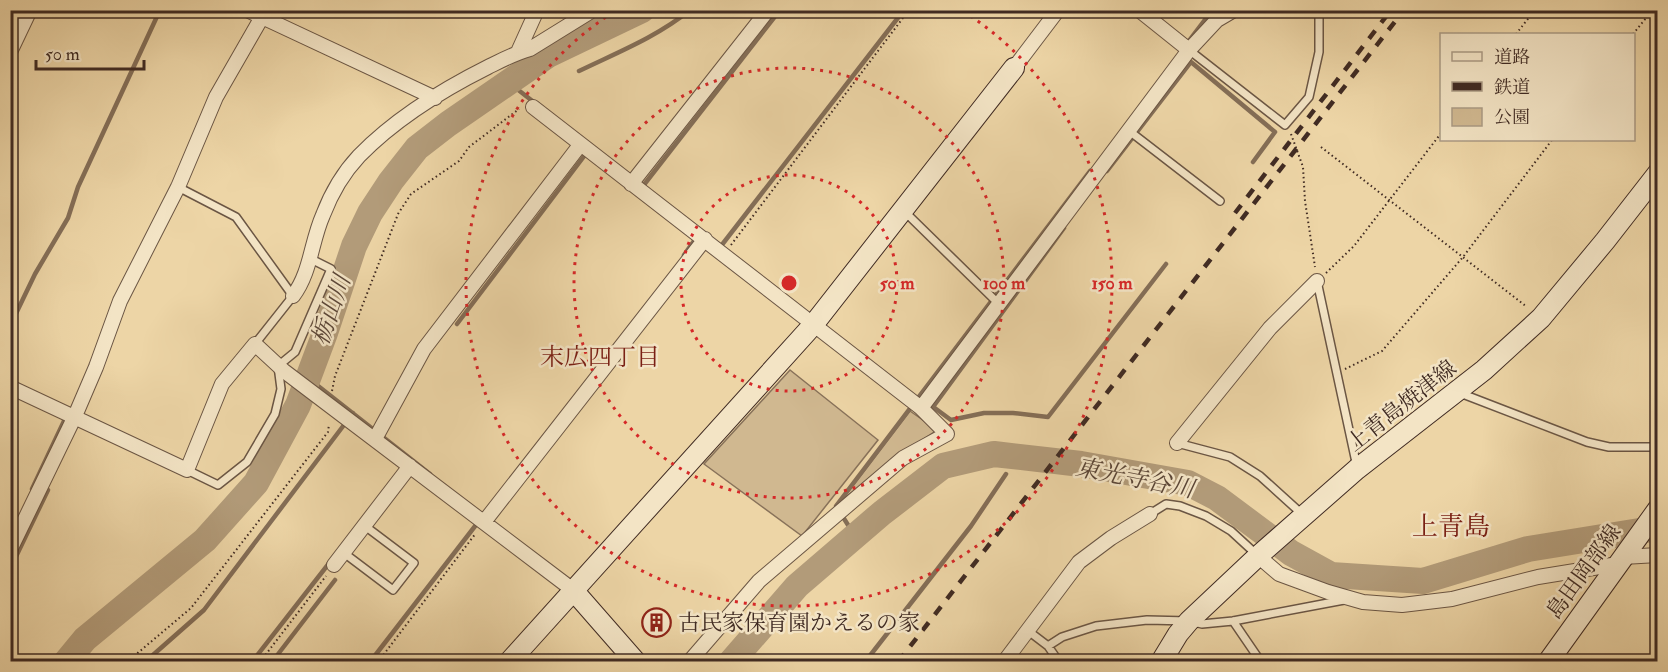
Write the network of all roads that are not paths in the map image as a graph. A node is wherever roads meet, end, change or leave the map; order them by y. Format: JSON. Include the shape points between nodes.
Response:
{"nodes":[{"id":1,"x":30,"y":10,"type":"edge"},
{"id":2,"x":247,"y":10,"type":"edge"},
{"id":3,"x":537,"y":10,"type":"edge"},
{"id":4,"x":593,"y":10,"type":"edge"},
{"id":5,"x":768,"y":10,"type":"edge"},
{"id":6,"x":1058,"y":10,"type":"edge"},
{"id":7,"x":1139,"y":10,"type":"edge"},
{"id":8,"x":1234,"y":10,"type":"edge"},
{"id":9,"x":1319,"y":10,"type":"edge"},
{"id":10,"x":264,"y":14,"type":"edge"},
{"id":11,"x":1189,"y":50,"type":"junction"},
{"id":12,"x":10,"y":52,"type":"edge"},
{"id":13,"x":518,"y":52,"type":"junction"},
{"id":14,"x":1014,"y":68,"type":"joint"},
{"id":15,"x":435,"y":98,"type":"junction"},
{"id":16,"x":533,"y":107,"type":"road end"},
{"id":17,"x":1128,"y":130,"type":"junction"},
{"id":18,"x":580,"y":145,"type":"junction"},
{"id":19,"x":1658,"y":173,"type":"edge"},
{"id":20,"x":631,"y":184,"type":"junction"},
{"id":21,"x":178,"y":187,"type":"junction"},
{"id":22,"x":1220,"y":201,"type":"dead end"},
{"id":23,"x":903,"y":210,"type":"junction"},
{"id":24,"x":705,"y":239,"type":"junction"},
{"id":25,"x":310,"y":259,"type":"junction"},
{"id":26,"x":1317,"y":281,"type":"joint"},
{"id":27,"x":293,"y":296,"type":"junction"},
{"id":28,"x":999,"y":304,"type":"junction"},
{"id":29,"x":813,"y":325,"type":"junction"},
{"id":30,"x":255,"y":344,"type":"junction"},
{"id":31,"x":281,"y":368,"type":"junction"},
{"id":32,"x":10,"y":387,"type":"edge"},
{"id":33,"x":1456,"y":392,"type":"junction"},
{"id":34,"x":921,"y":408,"type":"junction"},
{"id":35,"x":75,"y":416,"type":"junction"},
{"id":36,"x":375,"y":439,"type":"junction"},
{"id":37,"x":1177,"y":443,"type":"joint"},
{"id":38,"x":1658,"y":447,"type":"edge"},
{"id":39,"x":411,"y":466,"type":"junction"},
{"id":40,"x":187,"y":470,"type":"junction"},
{"id":41,"x":1357,"y":470,"type":"junction"},
{"id":42,"x":1658,"y":509,"type":"edge"},
{"id":43,"x":1150,"y":514,"type":"joint"},
{"id":44,"x":1301,"y":518,"type":"junction"},
{"id":45,"x":484,"y":522,"type":"junction"},
{"id":46,"x":365,"y":526,"type":"junction"},
{"id":47,"x":10,"y":550,"type":"edge"},
{"id":48,"x":344,"y":553,"type":"junction"},
{"id":49,"x":1658,"y":555,"type":"edge"},
{"id":50,"x":1258,"y":556,"type":"junction"},
{"id":51,"x":1621,"y":561,"type":"junction"},
{"id":52,"x":334,"y":565,"type":"road end"},
{"id":53,"x":573,"y":590,"type":"junction"},
{"id":54,"x":1349,"y":598,"type":"junction"},
{"id":55,"x":1189,"y":621,"type":"junction"},
{"id":56,"x":1233,"y":621,"type":"junction"},
{"id":57,"x":1027,"y":630,"type":"junction"},
{"id":58,"x":1048,"y":646,"type":"junction"},
{"id":59,"x":508,"y":662,"type":"edge"},
{"id":60,"x":636,"y":662,"type":"edge"},
{"id":61,"x":689,"y":662,"type":"edge"},
{"id":62,"x":1004,"y":662,"type":"edge"},
{"id":63,"x":1059,"y":662,"type":"edge"},
{"id":64,"x":1161,"y":662,"type":"edge"},
{"id":65,"x":1261,"y":662,"type":"edge"},
{"id":66,"x":1548,"y":662,"type":"edge"}],
"edges":[{"from":1,"to":12,"type":"street"},
{"from":2,"to":10,"type":"street"},
{"from":3,"to":13,"type":"street"},
{"from":4,"to":13,"type":"street","via":[[530,49]]},
{"from":5,"to":20,"type":"street"},
{"from":6,"to":14,"type":"street"},
{"from":7,"to":11,"type":"street"},
{"from":8,"to":11,"type":"street","via":[[1217,20]]},
{"from":9,"to":11,"type":"lane","via":[[1319,52],[1309,97],[1286,125]]},
{"from":10,"to":15,"type":"street"},
{"from":10,"to":21,"type":"street","via":[[216,98]]},
{"from":11,"to":17,"type":"street"},
{"from":13,"to":15,"type":"street"},
{"from":14,"to":23,"type":"main road"},
{"from":15,"to":25,"type":"street","via":[[395,124],[358,157],[322,216]]},
{"from":16,"to":18,"type":"street"},
{"from":17,"to":22,"type":"lane"},
{"from":17,"to":28,"type":"street"},
{"from":18,"to":20,"type":"street"},
{"from":18,"to":36,"type":"street","via":[[424,350]]},
{"from":19,"to":33,"type":"main road","name":"上青島焼津線","via":[[1541,318]]},
{"from":20,"to":24,"type":"street"},
{"from":21,"to":27,"type":"lane","via":[[236,217]]},
{"from":21,"to":35,"type":"street","via":[[120,301]]},
{"from":23,"to":28,"type":"lane"},
{"from":23,"to":29,"type":"main road"},
{"from":24,"to":29,"type":"street"},
{"from":24,"to":45,"type":"street"},
{"from":25,"to":27,"type":"street","via":[[301,286]]},
{"from":25,"to":31,"type":"lane","via":[[331,268],[295,352]]},
{"from":26,"to":37,"type":"street","via":[[1270,328]]},
{"from":26,"to":41,"type":"lane"},
{"from":27,"to":30,"type":"lane"},
{"from":28,"to":34,"type":"street"},
{"from":29,"to":34,"type":"street"},
{"from":29,"to":53,"type":"main road"},
{"from":30,"to":31,"type":"street"},
{"from":30,"to":40,"type":"street","via":[[222,384]]},
{"from":31,"to":36,"type":"street"},
{"from":31,"to":40,"type":"lane","via":[[275,414],[247,462],[218,485]]},
{"from":32,"to":35,"type":"street"},
{"from":33,"to":38,"type":"lane","via":[[1587,442],[1609,447]]},
{"from":33,"to":41,"type":"main road","name":"上青島焼津線"},
{"from":34,"to":61,"type":"street","via":[[947,434],[903,458],[759,581]]},
{"from":35,"to":40,"type":"street"},
{"from":35,"to":47,"type":"street"},
{"from":36,"to":39,"type":"street"},
{"from":37,"to":44,"type":"lane","via":[[1230,457],[1260,476]]},
{"from":39,"to":45,"type":"street"},
{"from":39,"to":46,"type":"street"},
{"from":41,"to":44,"type":"main road","name":"上青島焼津線"},
{"from":42,"to":51,"type":"main road","name":"島田岡部線"},
{"from":43,"to":50,"type":"lane","via":[[1166,504],[1206,516],[1231,531]]},
{"from":43,"to":57,"type":"street","via":[[1079,562]]},
{"from":44,"to":50,"type":"main road","name":"上青島焼津線"},
{"from":45,"to":53,"type":"street"},
{"from":46,"to":48,"type":"street"},
{"from":46,"to":48,"type":"lane","via":[[414,563],[393,590]]},
{"from":48,"to":52,"type":"street"},
{"from":49,"to":51,"type":"street"},
{"from":50,"to":54,"type":"street","via":[[1280,574]]},
{"from":50,"to":55,"type":"main road","name":"上青島焼津線"},
{"from":51,"to":54,"type":"street","via":[[1452,599],[1402,605]]},
{"from":51,"to":66,"type":"main road","name":"島田岡部線"},
{"from":53,"to":59,"type":"main road"},
{"from":53,"to":60,"type":"main road"},
{"from":54,"to":56,"type":"lane"},
{"from":55,"to":56,"type":"lane"},
{"from":55,"to":58,"type":"lane","via":[[1147,620],[1096,626]]},
{"from":55,"to":64,"type":"main road","name":"上青島焼津線"},
{"from":56,"to":65,"type":"lane"},
{"from":57,"to":58,"type":"lane"},
{"from":57,"to":62,"type":"street"},
{"from":58,"to":63,"type":"lane"}]}
